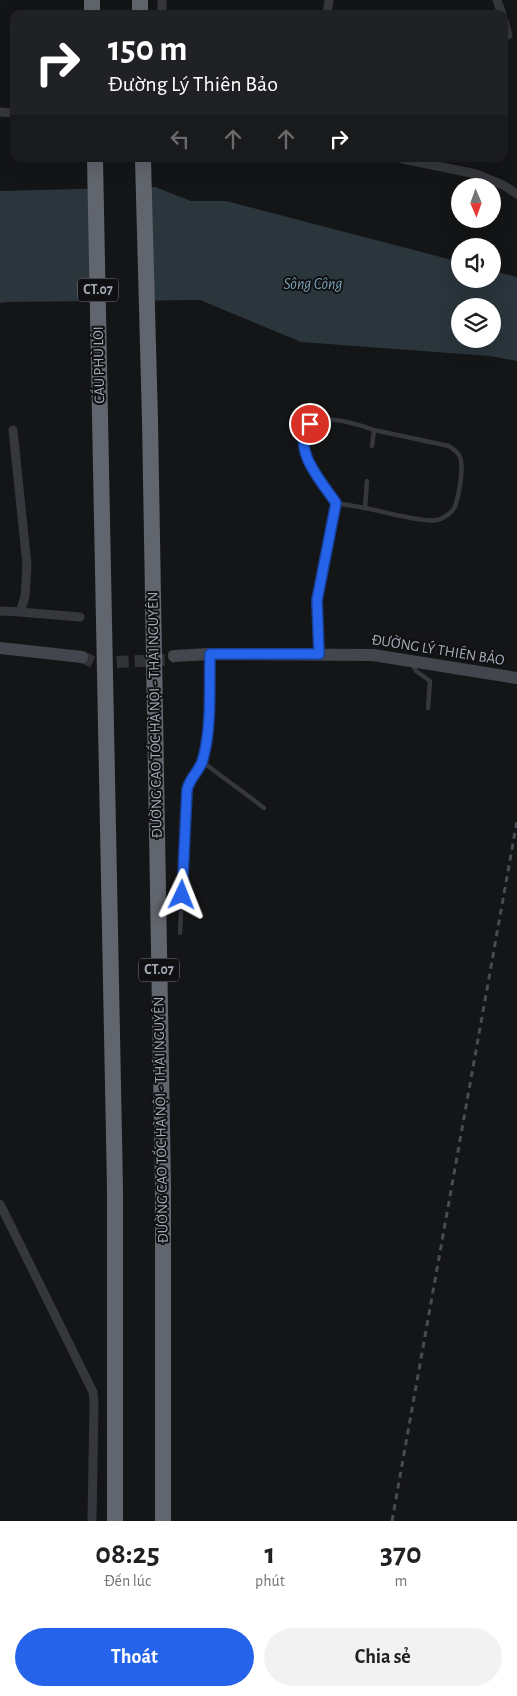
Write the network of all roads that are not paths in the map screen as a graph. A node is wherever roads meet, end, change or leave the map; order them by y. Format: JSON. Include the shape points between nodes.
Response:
{"nodes":[{"id":1,"x":95,"y":162,"type":"edge"},
{"id":2,"x":143,"y":162,"type":"edge"},
{"id":3,"x":418,"y":162,"type":"edge"},
{"id":4,"x":517,"y":194,"type":"edge"},
{"id":5,"x":13,"y":430,"type":"dead end"},
{"id":6,"x":374,"y":430,"type":"junction"},
{"id":7,"x":372,"y":446,"type":"dead end"},
{"id":8,"x":366,"y":481,"type":"dead end"},
{"id":9,"x":336,"y":503,"type":"junction"},
{"id":10,"x":365,"y":508,"type":"junction"},
{"id":11,"x":0,"y":610,"type":"edge"},
{"id":12,"x":20,"y":612,"type":"junction"},
{"id":13,"x":80,"y":617,"type":"dead end"},
{"id":14,"x":0,"y":648,"type":"edge"},
{"id":15,"x":210,"y":654,"type":"junction"},
{"id":16,"x":319,"y":654,"type":"junction"},
{"id":17,"x":174,"y":656,"type":"tunnel mouth"},
{"id":18,"x":82,"y":657,"type":"tunnel mouth"},
{"id":19,"x":412,"y":661,"type":"junction"},
{"id":20,"x":517,"y":678,"type":"edge"},
{"id":21,"x":428,"y":708,"type":"dead end"},
{"id":22,"x":203,"y":762,"type":"junction"},
{"id":23,"x":264,"y":808,"type":"dead end"},
{"id":24,"x":180,"y":933,"type":"dead end"},
{"id":25,"x":0,"y":1204,"type":"edge"},
{"id":26,"x":92,"y":1521,"type":"edge"},
{"id":27,"x":115,"y":1521,"type":"edge"},
{"id":28,"x":163,"y":1521,"type":"edge"}],
"edges":[{"from":1,"to":27,"type":"highway","name":"CẦU PHÙ LÔI","number":"CT.07","via":[[115,1188]]},
{"from":2,"to":28,"type":"highway","name":"ĐƯỜNG CAO TỐC HÀ NỘI - THÁI NGUYÊN","number":"CT.07","via":[[163,1186]]},
{"from":3,"to":4,"type":"street","via":[[476,174]]},
{"from":5,"to":12,"type":"street","via":[[27,565],[25,596]]},
{"from":6,"to":7,"type":"lane"},
{"from":6,"to":9,"type":"lane","via":[[341,421],[320,420],[305,430],[307,460]]},
{"from":6,"to":10,"type":"lane","via":[[449,446],[460,457],[462,468],[455,506],[437,520]]},
{"from":8,"to":10,"type":"lane"},
{"from":9,"to":10,"type":"lane"},
{"from":9,"to":16,"type":"lane","via":[[317,600]]},
{"from":11,"to":12,"type":"street"},
{"from":12,"to":13,"type":"street"},
{"from":14,"to":18,"type":"main road"},
{"from":15,"to":16,"type":"main road","name":"ĐƯỜNG LÝ THIÊN BẢO"},
{"from":15,"to":17,"type":"main road","name":"ĐƯỜNG LÝ THIÊN BẢO"},
{"from":15,"to":22,"type":"lane","via":[[208,728]]},
{"from":16,"to":19,"type":"main road","name":"ĐƯỜNG LÝ THIÊN BẢO","via":[[373,655]]},
{"from":19,"to":20,"type":"main road","name":"ĐƯỜNG LÝ THIÊN BẢO"},
{"from":19,"to":21,"type":"lane","via":[[416,672],[430,681]]},
{"from":22,"to":23,"type":"lane"},
{"from":22,"to":24,"type":"lane","via":[[187,790]]},
{"from":25,"to":26,"type":"street","via":[[93,1392]]}]}
